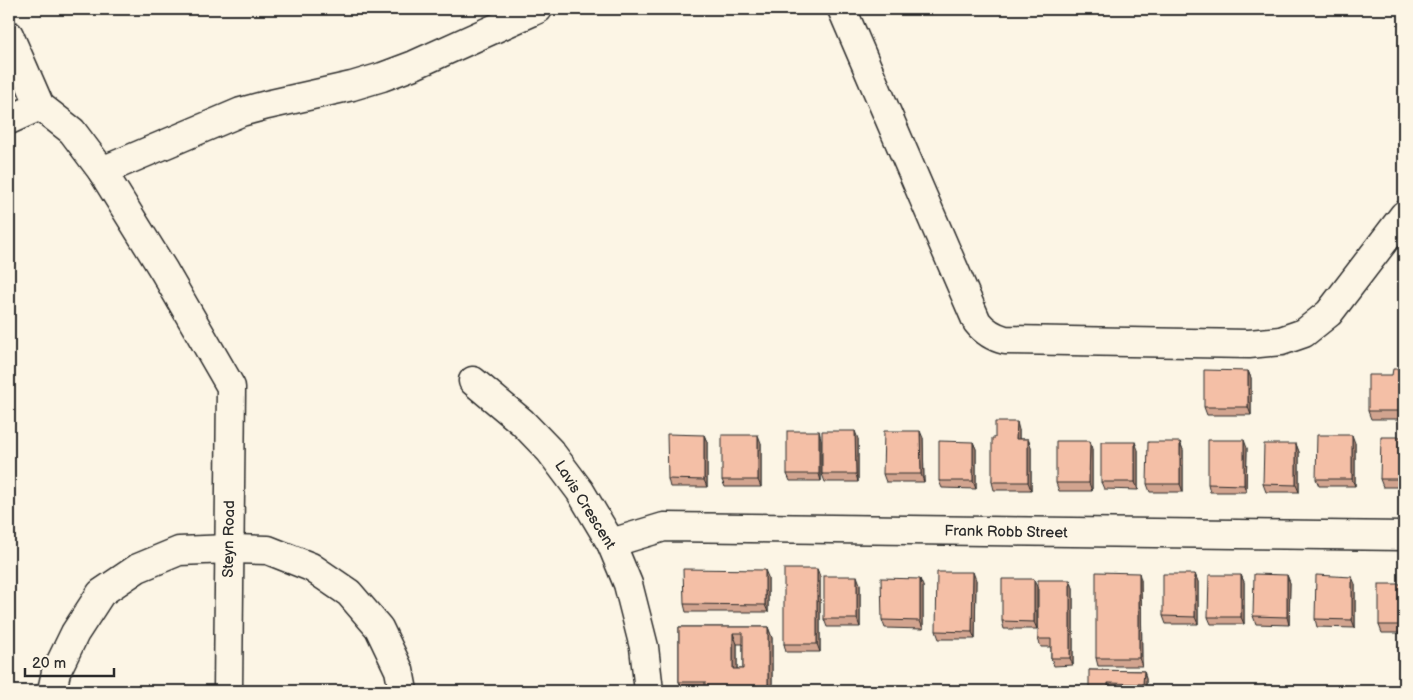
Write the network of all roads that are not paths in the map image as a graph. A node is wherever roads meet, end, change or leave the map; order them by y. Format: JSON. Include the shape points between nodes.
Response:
{"nodes":[{"id":1,"x":538,"y":9,"type":"edge"},
{"id":2,"x":842,"y":9,"type":"edge"},
{"id":3,"x":9,"y":35,"type":"edge"},
{"id":4,"x":40,"y":106,"type":"junction"},
{"id":5,"x":9,"y":120,"type":"edge"},
{"id":6,"x":102,"y":171,"type":"junction"},
{"id":7,"x":1404,"y":215,"type":"edge"},
{"id":8,"x":473,"y":381,"type":"dead end"},
{"id":9,"x":1404,"y":536,"type":"edge"},
{"id":10,"x":611,"y":543,"type":"junction"},
{"id":11,"x":229,"y":549,"type":"junction"},
{"id":12,"x":52,"y":691,"type":"edge"},
{"id":13,"x":228,"y":691,"type":"edge"},
{"id":14,"x":404,"y":691,"type":"edge"},
{"id":15,"x":648,"y":691,"type":"edge"}],
"edges":[{"from":1,"to":6,"type":"street","via":[[382,77],[240,112]]},
{"from":2,"to":7,"type":"street","via":[[977,322],[995,338],[1249,344],[1281,341],[1304,333],[1329,313]]},
{"from":3,"to":4,"type":"street"},
{"from":4,"to":5,"type":"street"},
{"from":4,"to":6,"type":"street","via":[[72,131]]},
{"from":6,"to":11,"type":"street","name":"Steyn Road","via":[[231,387]]},
{"from":8,"to":10,"type":"street","name":"Lavis Crescent","via":[[522,422],[550,451],[580,491]]},
{"from":9,"to":10,"type":"street","name":"Frank Robb Street","via":[[664,527]]},
{"from":10,"to":15,"type":"street","name":"Lavis Crescent","via":[[631,593],[644,647]]},
{"from":11,"to":12,"type":"street","via":[[178,551],[138,568],[101,593],[74,634],[56,672]]},
{"from":11,"to":13,"type":"street","name":"Steyn Road"},
{"from":11,"to":14,"type":"street","via":[[268,550],[311,567],[349,593],[379,628],[399,670]]}]}
